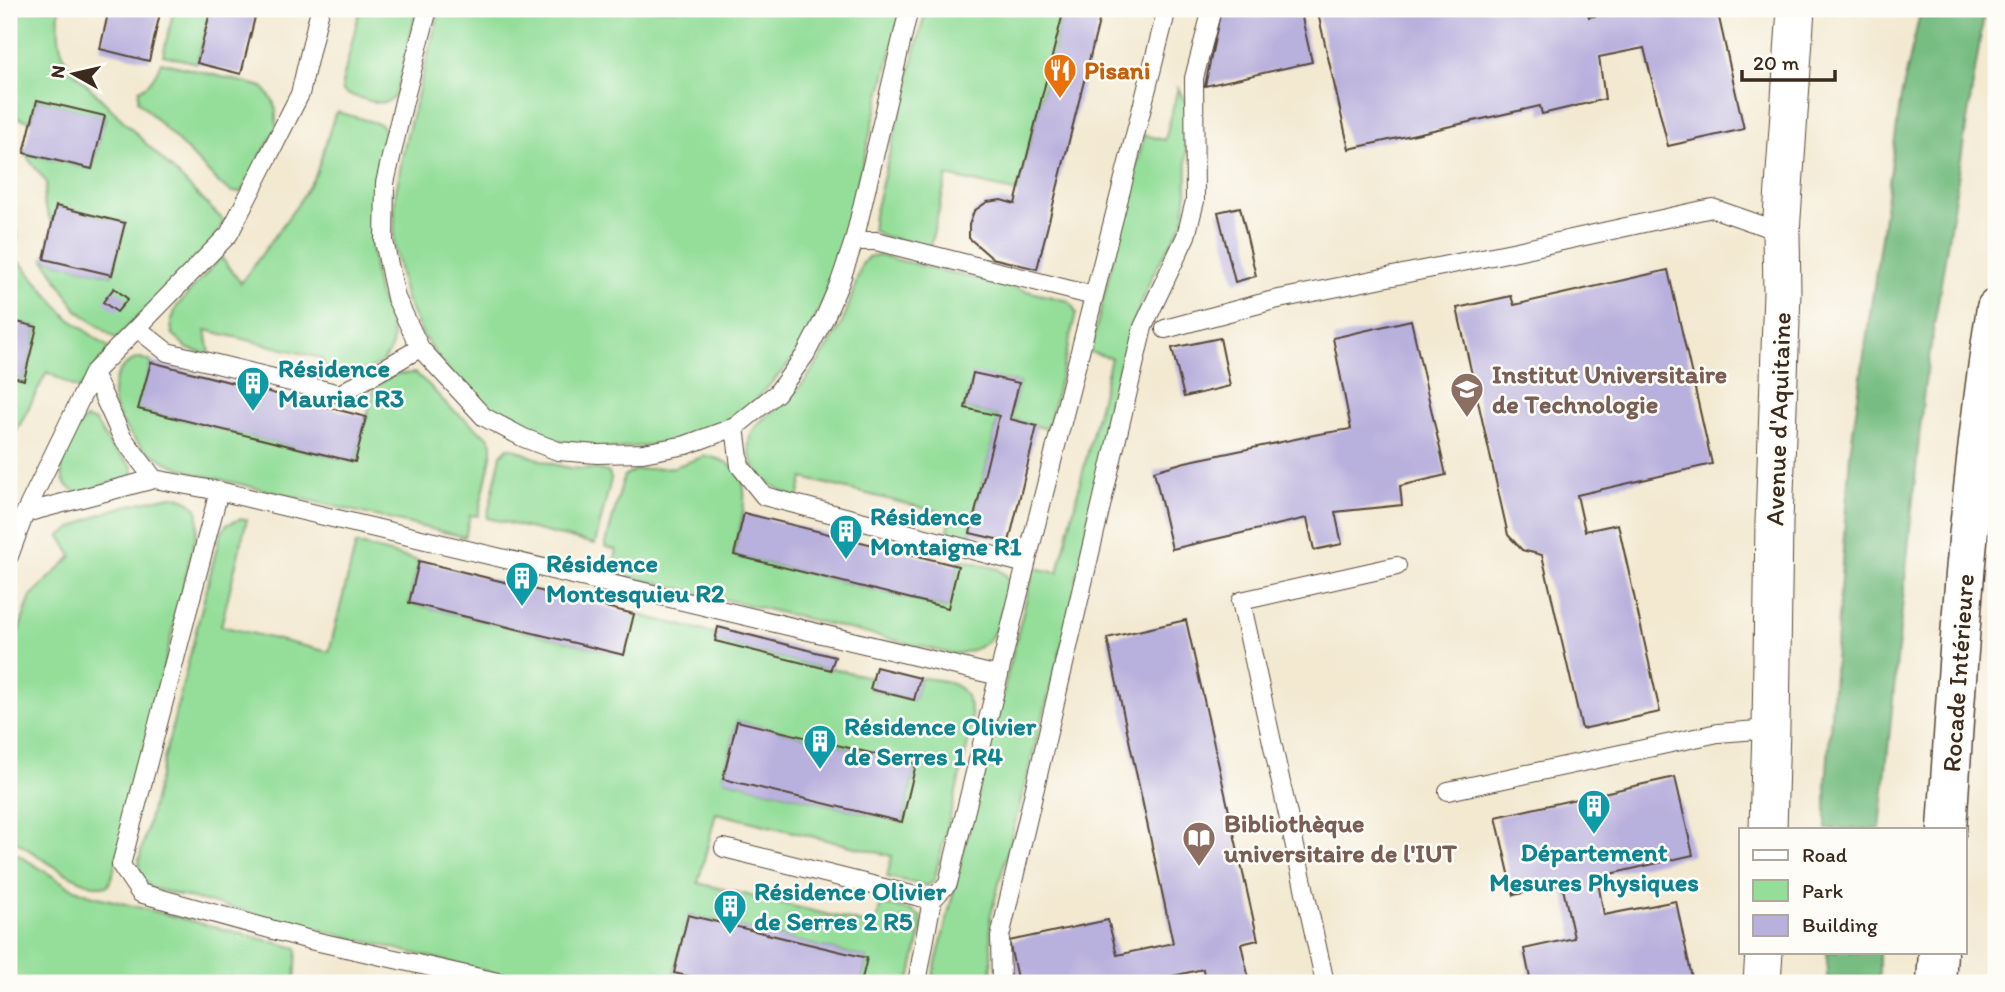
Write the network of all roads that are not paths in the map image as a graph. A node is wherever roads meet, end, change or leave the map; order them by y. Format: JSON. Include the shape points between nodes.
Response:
{"nodes":[{"id":1,"x":320,"y":9,"type":"edge"},
{"id":2,"x":428,"y":9,"type":"edge"},
{"id":3,"x":909,"y":9,"type":"edge"},
{"id":4,"x":1167,"y":9,"type":"edge"},
{"id":5,"x":1212,"y":9,"type":"edge"},
{"id":6,"x":1796,"y":9,"type":"edge"},
{"id":7,"x":1781,"y":232,"type":"junction"},
{"id":8,"x":854,"y":241,"type":"junction"},
{"id":9,"x":1094,"y":296,"type":"junction"},
{"id":10,"x":1996,"y":308,"type":"edge"},
{"id":11,"x":137,"y":328,"type":"junction"},
{"id":12,"x":1165,"y":329,"type":"dead end"},
{"id":13,"x":420,"y":348,"type":"junction"},
{"id":14,"x":93,"y":373,"type":"junction"},
{"id":15,"x":734,"y":427,"type":"junction"},
{"id":16,"x":154,"y":480,"type":"junction"},
{"id":17,"x":219,"y":491,"type":"junction"},
{"id":18,"x":26,"y":513,"type":"junction"},
{"id":19,"x":9,"y":556,"type":"edge"},
{"id":20,"x":1026,"y":564,"type":"junction"},
{"id":21,"x":1397,"y":566,"type":"dead end"},
{"id":22,"x":999,"y":676,"type":"junction"},
{"id":23,"x":1771,"y":729,"type":"junction"},
{"id":24,"x":1448,"y":792,"type":"dead end"},
{"id":25,"x":1768,"y":828,"type":"edge"},
{"id":26,"x":1947,"y":828,"type":"edge"},
{"id":27,"x":724,"y":848,"type":"dead end"},
{"id":28,"x":932,"y":900,"type":"junction"},
{"id":29,"x":1763,"y":954,"type":"edge"},
{"id":30,"x":1938,"y":954,"type":"edge"},
{"id":31,"x":502,"y":983,"type":"edge"},
{"id":32,"x":917,"y":983,"type":"edge"},
{"id":33,"x":1001,"y":983,"type":"edge"},
{"id":34,"x":1325,"y":983,"type":"edge"},
{"id":35,"x":1762,"y":983,"type":"edge"},
{"id":36,"x":1937,"y":983,"type":"edge"}],
"edges":[{"from":1,"to":11,"type":"lane","via":[[300,94],[229,234]]},
{"from":2,"to":13,"type":"lane","via":[[385,183],[386,252],[396,298]]},
{"from":3,"to":8,"type":"lane"},
{"from":4,"to":9,"type":"lane"},
{"from":5,"to":33,"type":"lane","via":[[1194,78],[1195,201],[1186,236],[1143,327],[1000,937]]},
{"from":6,"to":7,"type":"street","name":"Avenue d'Aquitaine"},
{"from":7,"to":12,"type":"lane","via":[[1712,208],[1274,300]]},
{"from":7,"to":23,"type":"street","name":"Avenue d'Aquitaine"},
{"from":8,"to":9,"type":"lane","via":[[877,241]]},
{"from":8,"to":15,"type":"lane","via":[[805,355],[777,393]]},
{"from":9,"to":20,"type":"lane"},
{"from":10,"to":26,"type":"highway","name":"Rocade Intérieure","via":[[1963,586]]},
{"from":11,"to":13,"type":"lane","via":[[167,352],[340,394]]},
{"from":11,"to":14,"type":"lane"},
{"from":13,"to":15,"type":"lane","via":[[484,417],[558,451],[643,453],[686,445]]},
{"from":14,"to":16,"type":"lane","via":[[122,437]]},
{"from":14,"to":18,"type":"lane"},
{"from":15,"to":20,"type":"lane","via":[[740,466],[764,496]]},
{"from":16,"to":17,"type":"lane"},
{"from":16,"to":18,"type":"lane"},
{"from":17,"to":22,"type":"lane"},
{"from":17,"to":31,"type":"lane","via":[[121,865],[140,893],[310,940]]},
{"from":18,"to":19,"type":"lane"},
{"from":20,"to":22,"type":"lane"},
{"from":21,"to":34,"type":"lane","via":[[1241,601]]},
{"from":22,"to":28,"type":"lane","via":[[948,883]]},
{"from":23,"to":24,"type":"lane","via":[[1718,733]]},
{"from":23,"to":25,"type":"street","name":"Avenue d'Aquitaine"},
{"from":27,"to":28,"type":"lane"},
{"from":28,"to":32,"type":"lane"},
{"from":29,"to":35,"type":"street"},
{"from":30,"to":36,"type":"highway"}]}
